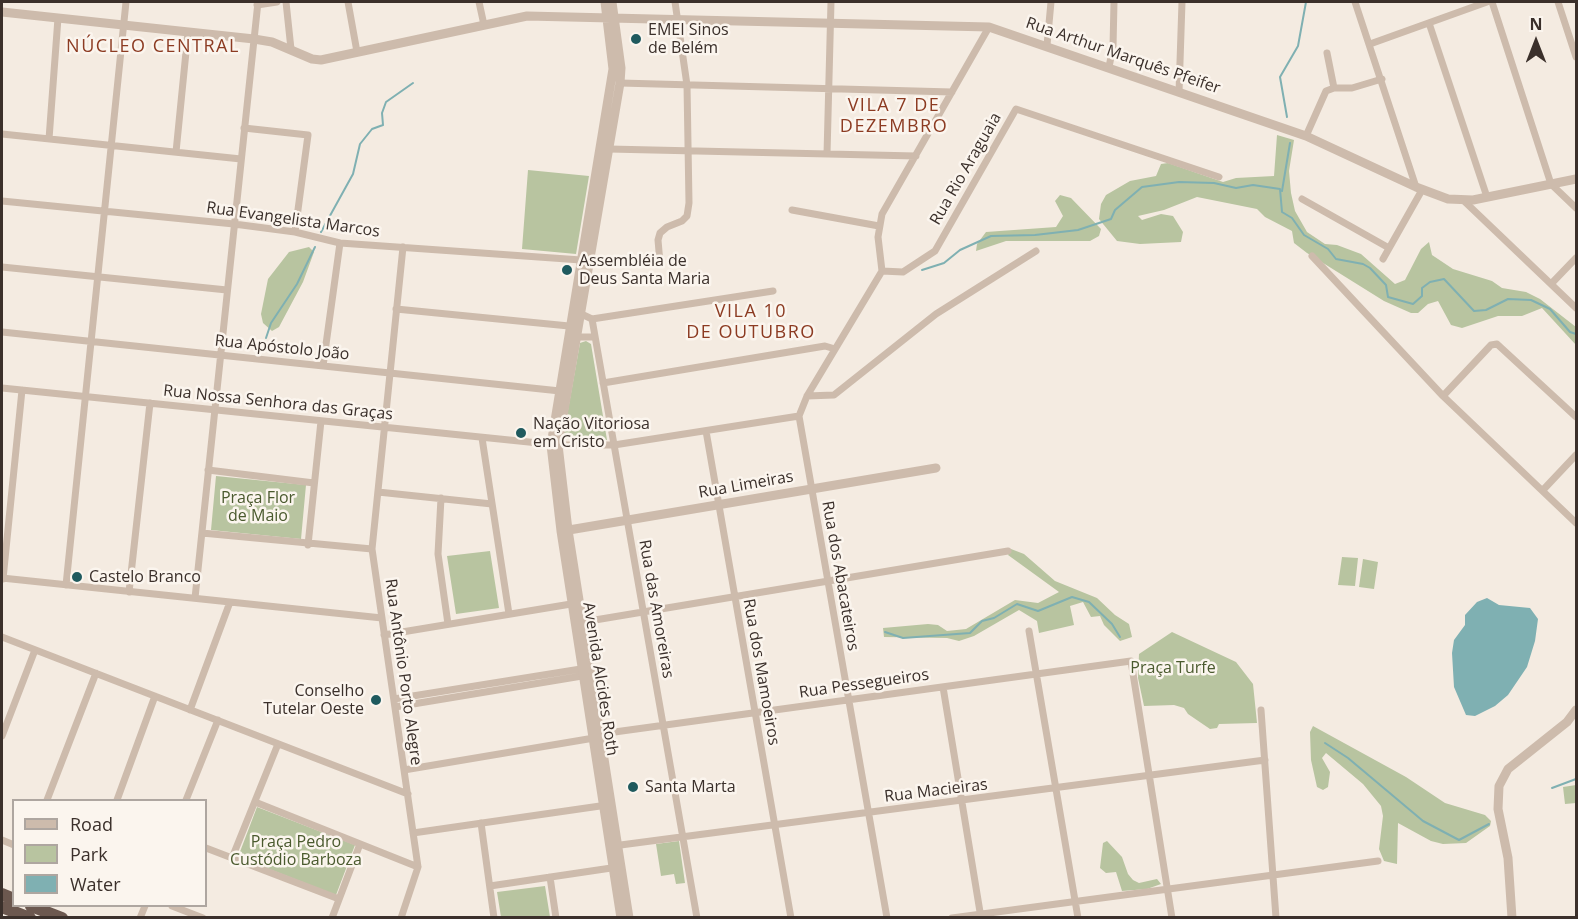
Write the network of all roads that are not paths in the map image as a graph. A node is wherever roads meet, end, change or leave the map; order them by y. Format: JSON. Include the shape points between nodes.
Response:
{"nodes":[{"id":1,"x":126,"y":2,"type":"edge"},
{"id":2,"x":277,"y":2,"type":"edge"},
{"id":3,"x":286,"y":2,"type":"edge"},
{"id":4,"x":348,"y":2,"type":"edge"},
{"id":5,"x":479,"y":2,"type":"edge"},
{"id":6,"x":605,"y":2,"type":"edge"},
{"id":7,"x":612,"y":2,"type":"edge"},
{"id":8,"x":675,"y":2,"type":"edge"},
{"id":9,"x":831,"y":2,"type":"edge"},
{"id":10,"x":1051,"y":2,"type":"edge"},
{"id":11,"x":1114,"y":2,"type":"edge"},
{"id":12,"x":1182,"y":2,"type":"edge"},
{"id":13,"x":1356,"y":2,"type":"edge"},
{"id":14,"x":1487,"y":2,"type":"edge"},
{"id":15,"x":1492,"y":2,"type":"edge"},
{"id":16,"x":1558,"y":2,"type":"edge"},
{"id":17,"x":257,"y":3,"type":"edge"},
{"id":18,"x":2,"y":12,"type":"edge"},
{"id":19,"x":58,"y":18,"type":"junction"},
{"id":20,"x":610,"y":18,"type":"junction"},
{"id":21,"x":678,"y":20,"type":"junction"},
{"id":22,"x":830,"y":23,"type":"junction"},
{"id":23,"x":1429,"y":23,"type":"junction"},
{"id":24,"x":124,"y":25,"type":"junction"},
{"id":25,"x":484,"y":25,"type":"junction"},
{"id":26,"x":989,"y":27,"type":"junction"},
{"id":27,"x":188,"y":32,"type":"junction"},
{"id":28,"x":254,"y":39,"type":"junction"},
{"id":29,"x":1370,"y":44,"type":"junction"},
{"id":30,"x":1047,"y":45,"type":"junction"},
{"id":31,"x":291,"y":49,"type":"junction"},
{"id":32,"x":357,"y":52,"type":"junction"},
{"id":33,"x":1327,"y":52,"type":"dead end"},
{"id":34,"x":1576,"y":57,"type":"edge"},
{"id":35,"x":1109,"y":67,"type":"junction"},
{"id":36,"x":1382,"y":79,"type":"junction"},
{"id":37,"x":620,"y":83,"type":"junction"},
{"id":38,"x":687,"y":85,"type":"junction"},
{"id":39,"x":1334,"y":88,"type":"junction"},
{"id":40,"x":829,"y":89,"type":"junction"},
{"id":41,"x":952,"y":92,"type":"junction"},
{"id":42,"x":1179,"y":92,"type":"junction"},
{"id":43,"x":244,"y":128,"type":"junction"},
{"id":44,"x":2,"y":134,"type":"edge"},
{"id":45,"x":1306,"y":136,"type":"junction"},
{"id":46,"x":49,"y":139,"type":"junction"},
{"id":47,"x":112,"y":146,"type":"junction"},
{"id":48,"x":609,"y":149,"type":"junction"},
{"id":49,"x":690,"y":151,"type":"junction"},
{"id":50,"x":176,"y":152,"type":"junction"},
{"id":51,"x":827,"y":154,"type":"junction"},
{"id":52,"x":916,"y":156,"type":"junction"},
{"id":53,"x":241,"y":159,"type":"junction"},
{"id":54,"x":1219,"y":177,"type":"dead end"},
{"id":55,"x":1576,"y":179,"type":"edge"},
{"id":56,"x":1551,"y":184,"type":"junction"},
{"id":57,"x":1419,"y":188,"type":"junction"},
{"id":58,"x":1487,"y":197,"type":"junction"},
{"id":59,"x":1302,"y":199,"type":"dead end"},
{"id":60,"x":1463,"y":200,"type":"junction"},
{"id":61,"x":2,"y":201,"type":"edge"},
{"id":62,"x":1576,"y":208,"type":"edge"},
{"id":63,"x":792,"y":210,"type":"dead end"},
{"id":64,"x":105,"y":211,"type":"junction"},
{"id":65,"x":234,"y":224,"type":"junction"},
{"id":66,"x":879,"y":226,"type":"junction"},
{"id":67,"x":295,"y":232,"type":"junction"},
{"id":68,"x":340,"y":243,"type":"junction"},
{"id":69,"x":403,"y":247,"type":"junction"},
{"id":70,"x":1389,"y":248,"type":"junction"},
{"id":71,"x":1036,"y":251,"type":"dead end"},
{"id":72,"x":1312,"y":256,"type":"dead end"},
{"id":73,"x":1576,"y":258,"type":"edge"},
{"id":74,"x":1383,"y":259,"type":"dead end"},
{"id":75,"x":581,"y":260,"type":"junction"},
{"id":76,"x":660,"y":263,"type":"dead end"},
{"id":77,"x":2,"y":267,"type":"edge"},
{"id":78,"x":882,"y":271,"type":"junction"},
{"id":79,"x":98,"y":277,"type":"junction"},
{"id":80,"x":1551,"y":284,"type":"junction"},
{"id":81,"x":227,"y":290,"type":"junction"},
{"id":82,"x":773,"y":291,"type":"dead end"},
{"id":83,"x":1576,"y":308,"type":"edge"},
{"id":84,"x":396,"y":309,"type":"junction"},
{"id":85,"x":576,"y":312,"type":"junction"},
{"id":86,"x":592,"y":319,"type":"junction"},
{"id":87,"x":569,"y":326,"type":"junction"},
{"id":88,"x":2,"y":332,"type":"edge"},
{"id":89,"x":576,"y":337,"type":"junction"},
{"id":90,"x":596,"y":338,"type":"junction"},
{"id":91,"x":92,"y":341,"type":"junction"},
{"id":92,"x":836,"y":349,"type":"junction"},
{"id":93,"x":220,"y":355,"type":"junction"},
{"id":94,"x":323,"y":366,"type":"junction"},
{"id":95,"x":390,"y":372,"type":"junction"},
{"id":96,"x":603,"y":383,"type":"junction"},
{"id":97,"x":2,"y":388,"type":"edge"},
{"id":98,"x":22,"y":390,"type":"junction"},
{"id":99,"x":560,"y":391,"type":"junction"},
{"id":100,"x":807,"y":396,"type":"junction"},
{"id":101,"x":1443,"y":396,"type":"junction"},
{"id":102,"x":86,"y":397,"type":"junction"},
{"id":103,"x":150,"y":403,"type":"junction"},
{"id":104,"x":214,"y":410,"type":"junction"},
{"id":105,"x":799,"y":416,"type":"junction"},
{"id":106,"x":1576,"y":417,"type":"edge"},
{"id":107,"x":321,"y":421,"type":"junction"},
{"id":108,"x":384,"y":427,"type":"junction"},
{"id":109,"x":706,"y":431,"type":"junction"},
{"id":110,"x":482,"y":438,"type":"junction"},
{"id":111,"x":554,"y":445,"type":"junction"},
{"id":112,"x":614,"y":446,"type":"junction"},
{"id":113,"x":1576,"y":456,"type":"edge"},
{"id":114,"x":936,"y":468,"type":"dead end"},
{"id":115,"x":208,"y":470,"type":"junction"},
{"id":116,"x":314,"y":483,"type":"junction"},
{"id":117,"x":811,"y":489,"type":"junction"},
{"id":118,"x":1543,"y":490,"type":"junction"},
{"id":119,"x":378,"y":492,"type":"junction"},
{"id":120,"x":441,"y":498,"type":"junction"},
{"id":121,"x":492,"y":504,"type":"junction"},
{"id":122,"x":718,"y":505,"type":"junction"},
{"id":123,"x":627,"y":520,"type":"junction"},
{"id":124,"x":1576,"y":523,"type":"edge"},
{"id":125,"x":564,"y":531,"type":"junction"},
{"id":126,"x":202,"y":533,"type":"junction"},
{"id":127,"x":308,"y":545,"type":"junction"},
{"id":128,"x":372,"y":549,"type":"junction"},
{"id":129,"x":1008,"y":551,"type":"dead end"},
{"id":130,"x":2,"y":578,"type":"edge"},
{"id":131,"x":828,"y":581,"type":"junction"},
{"id":132,"x":66,"y":585,"type":"junction"},
{"id":133,"x":129,"y":592,"type":"junction"},
{"id":134,"x":734,"y":597,"type":"junction"},
{"id":135,"x":195,"y":598,"type":"junction"},
{"id":136,"x":230,"y":602,"type":"junction"},
{"id":137,"x":576,"y":603,"type":"junction"},
{"id":138,"x":643,"y":612,"type":"junction"},
{"id":139,"x":509,"y":614,"type":"junction"},
{"id":140,"x":382,"y":618,"type":"junction"},
{"id":141,"x":583,"y":622,"type":"junction"},
{"id":142,"x":448,"y":624,"type":"junction"},
{"id":143,"x":1029,"y":631,"type":"dead end"},
{"id":144,"x":384,"y":635,"type":"junction"},
{"id":145,"x":2,"y":637,"type":"edge"},
{"id":146,"x":35,"y":650,"type":"junction"},
{"id":147,"x":587,"y":671,"type":"junction"},
{"id":148,"x":96,"y":673,"type":"junction"},
{"id":149,"x":1037,"y":674,"type":"junction"},
{"id":150,"x":944,"y":687,"type":"junction"},
{"id":151,"x":155,"y":696,"type":"junction"},
{"id":152,"x":848,"y":700,"type":"junction"},
{"id":153,"x":394,"y":703,"type":"junction"},
{"id":154,"x":190,"y":710,"type":"junction"},
{"id":155,"x":1261,"y":710,"type":"dead end"},
{"id":156,"x":1576,"y":710,"type":"edge"},
{"id":157,"x":755,"y":713,"type":"junction"},
{"id":158,"x":218,"y":720,"type":"junction"},
{"id":159,"x":663,"y":726,"type":"junction"},
{"id":160,"x":2,"y":736,"type":"edge"},
{"id":161,"x":597,"y":736,"type":"junction"},
{"id":162,"x":278,"y":744,"type":"junction"},
{"id":163,"x":1265,"y":760,"type":"junction"},
{"id":164,"x":404,"y":770,"type":"junction"},
{"id":165,"x":1149,"y":776,"type":"junction"},
{"id":166,"x":1054,"y":788,"type":"junction"},
{"id":167,"x":408,"y":794,"type":"junction"},
{"id":168,"x":48,"y":799,"type":"edge"},
{"id":169,"x":118,"y":799,"type":"edge"},
{"id":170,"x":187,"y":799,"type":"edge"},
{"id":171,"x":962,"y":801,"type":"junction"},
{"id":172,"x":255,"y":802,"type":"junction"},
{"id":173,"x":608,"y":805,"type":"junction"},
{"id":174,"x":868,"y":813,"type":"junction"},
{"id":175,"x":480,"y":824,"type":"junction"},
{"id":176,"x":774,"y":825,"type":"junction"},
{"id":177,"x":414,"y":833,"type":"junction"},
{"id":178,"x":684,"y":837,"type":"junction"},
{"id":179,"x":360,"y":844,"type":"junction"},
{"id":180,"x":614,"y":846,"type":"junction"},
{"id":181,"x":207,"y":848,"type":"edge"},
{"id":182,"x":232,"y":858,"type":"junction"},
{"id":183,"x":1377,"y":861,"type":"dead end"},
{"id":184,"x":418,"y":867,"type":"junction"},
{"id":185,"x":617,"y":867,"type":"junction"},
{"id":186,"x":1273,"y":874,"type":"junction"},
{"id":187,"x":550,"y":877,"type":"junction"},
{"id":188,"x":490,"y":886,"type":"junction"},
{"id":189,"x":1167,"y":888,"type":"junction"},
{"id":190,"x":339,"y":899,"type":"junction"},
{"id":191,"x":1075,"y":901,"type":"junction"},
{"id":192,"x":2,"y":907,"type":"edge"},
{"id":193,"x":34,"y":907,"type":"edge"},
{"id":194,"x":175,"y":907,"type":"edge"},
{"id":195,"x":980,"y":916,"type":"edge"},
{"id":196,"x":30,"y":918,"type":"edge"},
{"id":197,"x":62,"y":918,"type":"edge"},
{"id":198,"x":203,"y":918,"type":"edge"},
{"id":199,"x":332,"y":918,"type":"edge"},
{"id":200,"x":400,"y":918,"type":"edge"},
{"id":201,"x":494,"y":918,"type":"edge"},
{"id":202,"x":556,"y":918,"type":"edge"},
{"id":203,"x":621,"y":918,"type":"edge"},
{"id":204,"x":629,"y":918,"type":"edge"},
{"id":205,"x":697,"y":918,"type":"edge"},
{"id":206,"x":790,"y":918,"type":"edge"},
{"id":207,"x":887,"y":918,"type":"edge"},
{"id":208,"x":952,"y":918,"type":"edge"},
{"id":209,"x":1078,"y":918,"type":"edge"},
{"id":210,"x":1172,"y":918,"type":"edge"},
{"id":211,"x":1276,"y":918,"type":"edge"},
{"id":212,"x":1512,"y":918,"type":"edge"}],
"edges":[{"from":1,"to":24,"type":"street"},
{"from":2,"to":17,"type":"street"},
{"from":3,"to":31,"type":"street"},
{"from":4,"to":32,"type":"street"},
{"from":5,"to":25,"type":"street"},
{"from":6,"to":20,"type":"street"},
{"from":7,"to":20,"type":"street"},
{"from":8,"to":21,"type":"street"},
{"from":9,"to":22,"type":"street"},
{"from":10,"to":30,"type":"street"},
{"from":11,"to":35,"type":"street"},
{"from":12,"to":42,"type":"street"},
{"from":13,"to":29,"type":"street"},
{"from":14,"to":23,"type":"street"},
{"from":15,"to":56,"type":"street"},
{"from":16,"to":34,"type":"street"},
{"from":17,"to":28,"type":"street"},
{"from":18,"to":19,"type":"street","name":"Rua Arthur Marquês Pfeifer"},
{"from":19,"to":24,"type":"street","name":"Rua Arthur Marquês Pfeifer"},
{"from":19,"to":46,"type":"street"},
{"from":20,"to":21,"type":"street","name":"Rua Arthur Marquês Pfeifer"},
{"from":20,"to":25,"type":"street","name":"Rua Arthur Marquês Pfeifer","via":[[527,16]]},
{"from":20,"to":37,"type":"street","via":[[621,68]]},
{"from":20,"to":75,"type":"street","via":[[614,69]]},
{"from":21,"to":22,"type":"street","name":"Rua Arthur Marquês Pfeifer"},
{"from":21,"to":38,"type":"street"},
{"from":22,"to":26,"type":"street","name":"Rua Arthur Marquês Pfeifer"},
{"from":22,"to":40,"type":"street"},
{"from":23,"to":29,"type":"street"},
{"from":23,"to":58,"type":"street"},
{"from":24,"to":27,"type":"street","name":"Rua Arthur Marquês Pfeifer"},
{"from":24,"to":47,"type":"street"},
{"from":25,"to":32,"type":"street","name":"Rua Arthur Marquês Pfeifer"},
{"from":26,"to":30,"type":"street","name":"Rua Arthur Marquês Pfeifer"},
{"from":26,"to":41,"type":"street"},
{"from":27,"to":28,"type":"street","name":"Rua Arthur Marquês Pfeifer"},
{"from":27,"to":50,"type":"street"},
{"from":28,"to":31,"type":"street","name":"Rua Arthur Marquês Pfeifer"},
{"from":28,"to":43,"type":"street"},
{"from":29,"to":36,"type":"street"},
{"from":30,"to":35,"type":"street","name":"Rua Arthur Marquês Pfeifer"},
{"from":31,"to":32,"type":"street","name":"Rua Arthur Marquês Pfeifer","via":[[312,59]]},
{"from":33,"to":39,"type":"street"},
{"from":35,"to":42,"type":"street","name":"Rua Arthur Marquês Pfeifer"},
{"from":36,"to":39,"type":"street","via":[[1352,88]]},
{"from":36,"to":57,"type":"street"},
{"from":37,"to":38,"type":"street"},
{"from":37,"to":48,"type":"street"},
{"from":38,"to":40,"type":"street"},
{"from":38,"to":49,"type":"street"},
{"from":39,"to":45,"type":"street","via":[[1326,91]]},
{"from":40,"to":41,"type":"street"},
{"from":40,"to":51,"type":"street"},
{"from":41,"to":52,"type":"street"},
{"from":42,"to":45,"type":"street","name":"Rua Arthur Marquês Pfeifer"},
{"from":43,"to":53,"type":"street"},
{"from":43,"to":67,"type":"street","via":[[308,135]]},
{"from":44,"to":46,"type":"street"},
{"from":45,"to":57,"type":"street","name":"Rua Arthur Marquês Pfeifer"},
{"from":46,"to":47,"type":"street"},
{"from":47,"to":50,"type":"street"},
{"from":47,"to":64,"type":"street"},
{"from":48,"to":49,"type":"street"},
{"from":48,"to":85,"type":"street"},
{"from":49,"to":51,"type":"street"},
{"from":49,"to":76,"type":"street","via":[[687,216],[660,233]]},
{"from":50,"to":53,"type":"street"},
{"from":51,"to":52,"type":"street"},
{"from":52,"to":66,"type":"street"},
{"from":53,"to":65,"type":"street"},
{"from":54,"to":78,"type":"street","name":"Rua Rio Araguaia","via":[[1016,109],[935,251],[903,272]]},
{"from":55,"to":56,"type":"street","name":"Rua Arthur Marquês Pfeifer"},
{"from":56,"to":58,"type":"street","name":"Rua Arthur Marquês Pfeifer"},
{"from":56,"to":62,"type":"street"},
{"from":57,"to":60,"type":"street","name":"Rua Arthur Marquês Pfeifer"},
{"from":57,"to":70,"type":"street"},
{"from":58,"to":60,"type":"street","name":"Rua Arthur Marquês Pfeifer"},
{"from":59,"to":70,"type":"street"},
{"from":60,"to":80,"type":"street"},
{"from":61,"to":64,"type":"street","name":"Rua Evangelista Marcos"},
{"from":63,"to":66,"type":"street"},
{"from":64,"to":65,"type":"street","name":"Rua Evangelista Marcos"},
{"from":64,"to":79,"type":"street"},
{"from":65,"to":67,"type":"street","name":"Rua Evangelista Marcos"},
{"from":65,"to":81,"type":"street"},
{"from":66,"to":78,"type":"street"},
{"from":67,"to":68,"type":"street","name":"Rua Evangelista Marcos"},
{"from":68,"to":69,"type":"street","name":"Rua Evangelista Marcos"},
{"from":68,"to":94,"type":"street"},
{"from":69,"to":75,"type":"street","name":"Rua Evangelista Marcos"},
{"from":69,"to":84,"type":"street","name":"Rua Antônio Porto Alegre"},
{"from":70,"to":74,"type":"street"},
{"from":71,"to":100,"type":"street","via":[[936,314],[834,395]]},
{"from":72,"to":101,"type":"street"},
{"from":73,"to":80,"type":"street"},
{"from":75,"to":85,"type":"street"},
{"from":77,"to":79,"type":"street"},
{"from":78,"to":92,"type":"street"},
{"from":79,"to":81,"type":"street"},
{"from":79,"to":91,"type":"street"},
{"from":80,"to":83,"type":"street"},
{"from":81,"to":93,"type":"street"},
{"from":82,"to":86,"type":"street"},
{"from":84,"to":87,"type":"street"},
{"from":84,"to":95,"type":"street","name":"Rua Antônio Porto Alegre"},
{"from":85,"to":86,"type":"street"},
{"from":85,"to":87,"type":"street"},
{"from":85,"to":89,"type":"street"},
{"from":86,"to":90,"type":"street","name":"Rua das Amoreiras"},
{"from":87,"to":99,"type":"street"},
{"from":88,"to":91,"type":"street","name":"Rua Apóstolo João"},
{"from":89,"to":90,"type":"street"},
{"from":89,"to":111,"type":"street"},
{"from":90,"to":96,"type":"street","name":"Rua das Amoreiras"},
{"from":91,"to":93,"type":"street","name":"Rua Apóstolo João"},
{"from":91,"to":102,"type":"street"},
{"from":92,"to":96,"type":"street","via":[[825,346]]},
{"from":92,"to":100,"type":"street"},
{"from":93,"to":94,"type":"street","name":"Rua Apóstolo João"},
{"from":93,"to":104,"type":"street"},
{"from":94,"to":95,"type":"street","name":"Rua Apóstolo João"},
{"from":95,"to":99,"type":"street","name":"Rua Apóstolo João"},
{"from":95,"to":108,"type":"street","name":"Rua Antônio Porto Alegre"},
{"from":96,"to":112,"type":"street","name":"Rua das Amoreiras"},
{"from":97,"to":98,"type":"street","name":"Rua Nossa Senhora das Graças"},
{"from":98,"to":102,"type":"street","name":"Rua Nossa Senhora das Graças"},
{"from":98,"to":130,"type":"street"},
{"from":99,"to":111,"type":"street"},
{"from":100,"to":105,"type":"street"},
{"from":101,"to":106,"type":"street","via":[[1491,345],[1497,344]]},
{"from":101,"to":118,"type":"street"},
{"from":102,"to":103,"type":"street","name":"Rua Nossa Senhora das Graças"},
{"from":102,"to":132,"type":"street"},
{"from":103,"to":104,"type":"street","name":"Rua Nossa Senhora das Graças"},
{"from":103,"to":133,"type":"street"},
{"from":104,"to":107,"type":"street","name":"Rua Nossa Senhora das Graças"},
{"from":104,"to":115,"type":"street"},
{"from":105,"to":109,"type":"street","name":"Rua Nossa Senhora das Graças"},
{"from":105,"to":117,"type":"street","name":"Rua dos Abacateiros"},
{"from":107,"to":108,"type":"street","name":"Rua Nossa Senhora das Graças"},
{"from":107,"to":116,"type":"street"},
{"from":108,"to":110,"type":"street","name":"Rua Nossa Senhora das Graças"},
{"from":108,"to":119,"type":"street","name":"Rua Antônio Porto Alegre"},
{"from":109,"to":112,"type":"street","name":"Rua Nossa Senhora das Graças"},
{"from":109,"to":122,"type":"street","name":"Rua dos Mamoeiros"},
{"from":110,"to":111,"type":"street","name":"Rua Nossa Senhora das Graças"},
{"from":110,"to":121,"type":"street"},
{"from":111,"to":112,"type":"street","name":"Rua Nossa Senhora das Graças"},
{"from":111,"to":125,"type":"street","name":"Avenida Alcides Roth"},
{"from":112,"to":123,"type":"street","name":"Rua das Amoreiras"},
{"from":113,"to":118,"type":"street"},
{"from":114,"to":117,"type":"street","name":"Rua Limeiras"},
{"from":115,"to":116,"type":"street"},
{"from":115,"to":126,"type":"street"},
{"from":116,"to":127,"type":"street"},
{"from":117,"to":122,"type":"street","name":"Rua Limeiras"},
{"from":117,"to":131,"type":"street","name":"Rua dos Abacateiros"},
{"from":118,"to":124,"type":"street"},
{"from":119,"to":120,"type":"street"},
{"from":119,"to":128,"type":"street","name":"Rua Antônio Porto Alegre"},
{"from":120,"to":121,"type":"street"},
{"from":120,"to":142,"type":"street","via":[[438,554]]},
{"from":121,"to":139,"type":"street"},
{"from":122,"to":123,"type":"street","name":"Rua Limeiras"},
{"from":122,"to":134,"type":"street","name":"Rua dos Mamoeiros"},
{"from":123,"to":125,"type":"street","name":"Rua Limeiras"},
{"from":123,"to":138,"type":"street","name":"Rua das Amoreiras"},
{"from":125,"to":137,"type":"street","name":"Avenida Alcides Roth"},
{"from":126,"to":127,"type":"street"},
{"from":126,"to":135,"type":"street"},
{"from":127,"to":128,"type":"street"},
{"from":128,"to":140,"type":"street","name":"Rua Antônio Porto Alegre"},
{"from":129,"to":131,"type":"street"},
{"from":130,"to":132,"type":"street"},
{"from":131,"to":134,"type":"street"},
{"from":131,"to":152,"type":"street","name":"Rua dos Abacateiros"},
{"from":132,"to":133,"type":"street"},
{"from":133,"to":135,"type":"street"},
{"from":134,"to":138,"type":"street"},
{"from":134,"to":157,"type":"street","name":"Rua dos Mamoeiros"},
{"from":135,"to":136,"type":"street"},
{"from":136,"to":140,"type":"street"},
{"from":136,"to":154,"type":"street"},
{"from":137,"to":139,"type":"street"},
{"from":137,"to":141,"type":"street","name":"Avenida Alcides Roth"},
{"from":137,"to":147,"type":"street","name":"Avenida Alcides Roth"},
{"from":138,"to":141,"type":"street"},
{"from":138,"to":159,"type":"street","name":"Rua das Amoreiras"},
{"from":139,"to":142,"type":"street"},
{"from":140,"to":144,"type":"street","name":"Rua Antônio Porto Alegre"},
{"from":141,"to":147,"type":"street","name":"Avenida Alcides Roth"},
{"from":142,"to":144,"type":"street"},
{"from":143,"to":149,"type":"street"},
{"from":144,"to":153,"type":"street","name":"Rua Antônio Porto Alegre"},
{"from":145,"to":146,"type":"street"},
{"from":146,"to":148,"type":"street"},
{"from":146,"to":160,"type":"street"},
{"from":147,"to":153,"type":"street"},
{"from":147,"to":161,"type":"street","name":"Avenida Alcides Roth"},
{"from":148,"to":151,"type":"street"},
{"from":148,"to":168,"type":"street"},
{"from":149,"to":150,"type":"street","name":"Rua Pessegueiros"},
{"from":149,"to":165,"type":"street","name":"Rua Pessegueiros","via":[[1131,661]]},
{"from":149,"to":166,"type":"street"},
{"from":150,"to":152,"type":"street","name":"Rua Pessegueiros"},
{"from":150,"to":171,"type":"street"},
{"from":151,"to":154,"type":"street"},
{"from":151,"to":169,"type":"street"},
{"from":152,"to":157,"type":"street","name":"Rua Pessegueiros"},
{"from":152,"to":174,"type":"street","name":"Rua dos Abacateiros"},
{"from":153,"to":164,"type":"street","name":"Rua Antônio Porto Alegre"},
{"from":154,"to":158,"type":"street"},
{"from":155,"to":163,"type":"street"},
{"from":156,"to":212,"type":"street","via":[[1568,722],[1513,764],[1499,786],[1498,809],[1508,858]]},
{"from":157,"to":159,"type":"street","name":"Rua Pessegueiros"},
{"from":157,"to":176,"type":"street","name":"Rua dos Mamoeiros"},
{"from":158,"to":162,"type":"street"},
{"from":158,"to":170,"type":"street"},
{"from":159,"to":161,"type":"street","name":"Rua Pessegueiros"},
{"from":159,"to":178,"type":"street","name":"Rua das Amoreiras"},
{"from":161,"to":164,"type":"street","name":"Rua Pessegueiros"},
{"from":161,"to":173,"type":"street","name":"Avenida Alcides Roth"},
{"from":162,"to":167,"type":"street"},
{"from":162,"to":172,"type":"street"},
{"from":163,"to":165,"type":"street","name":"Rua Macieiras"},
{"from":163,"to":186,"type":"street"},
{"from":164,"to":167,"type":"street","name":"Rua Antônio Porto Alegre"},
{"from":165,"to":166,"type":"street","name":"Rua Macieiras"},
{"from":165,"to":189,"type":"street"},
{"from":166,"to":171,"type":"street","name":"Rua Macieiras"},
{"from":166,"to":191,"type":"street"},
{"from":167,"to":177,"type":"street","name":"Rua Antônio Porto Alegre"},
{"from":171,"to":174,"type":"street","name":"Rua Macieiras"},
{"from":171,"to":195,"type":"street"},
{"from":172,"to":179,"type":"street"},
{"from":172,"to":182,"type":"street"},
{"from":173,"to":175,"type":"street"},
{"from":173,"to":180,"type":"street","name":"Avenida Alcides Roth"},
{"from":174,"to":176,"type":"street","name":"Rua Macieiras"},
{"from":174,"to":207,"type":"street","name":"Rua dos Abacateiros"},
{"from":175,"to":177,"type":"street"},
{"from":175,"to":188,"type":"street"},
{"from":176,"to":178,"type":"street","name":"Rua Macieiras"},
{"from":176,"to":206,"type":"street","name":"Rua dos Mamoeiros"},
{"from":177,"to":184,"type":"street","name":"Rua Antônio Porto Alegre"},
{"from":178,"to":180,"type":"street","name":"Rua Macieiras"},
{"from":178,"to":205,"type":"street","name":"Rua das Amoreiras"},
{"from":179,"to":184,"type":"street"},
{"from":179,"to":190,"type":"street"},
{"from":180,"to":185,"type":"street","name":"Avenida Alcides Roth"},
{"from":181,"to":182,"type":"street"},
{"from":182,"to":190,"type":"street"},
{"from":183,"to":186,"type":"street"},
{"from":184,"to":200,"type":"street","name":"Rua Antônio Porto Alegre"},
{"from":185,"to":187,"type":"street"},
{"from":185,"to":203,"type":"street","name":"Avenida Alcides Roth"},
{"from":185,"to":204,"type":"street","name":"Avenida Alcides Roth"},
{"from":186,"to":189,"type":"street"},
{"from":186,"to":211,"type":"street"},
{"from":187,"to":188,"type":"street"},
{"from":187,"to":202,"type":"street"},
{"from":188,"to":201,"type":"street"},
{"from":189,"to":191,"type":"street"},
{"from":189,"to":210,"type":"street"},
{"from":190,"to":199,"type":"street"},
{"from":191,"to":195,"type":"street"},
{"from":191,"to":209,"type":"street"},
{"from":192,"to":196,"type":"highway"},
{"from":193,"to":197,"type":"highway"},
{"from":194,"to":198,"type":"street"},
{"from":195,"to":208,"type":"street"}]}
